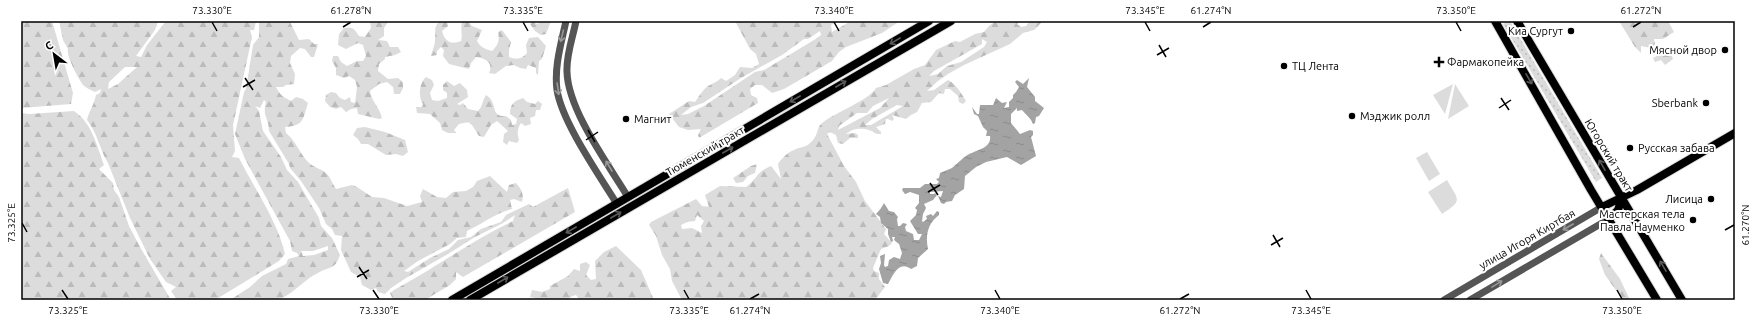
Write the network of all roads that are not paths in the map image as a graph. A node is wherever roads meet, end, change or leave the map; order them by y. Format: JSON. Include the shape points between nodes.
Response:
{"nodes":[{"id":1,"x":566,"y":21,"type":"edge"},
{"id":2,"x":576,"y":21,"type":"edge"},
{"id":3,"x":929,"y":21,"type":"edge"},
{"id":4,"x":951,"y":21,"type":"edge"},
{"id":5,"x":1495,"y":21,"type":"edge"},
{"id":6,"x":1517,"y":21,"type":"edge"},
{"id":7,"x":1735,"y":134,"type":"edge"},
{"id":8,"x":628,"y":197,"type":"junction"},
{"id":9,"x":1622,"y":198,"type":"junction"},
{"id":10,"x":617,"y":204,"type":"junction"},
{"id":11,"x":1602,"y":207,"type":"junction"},
{"id":12,"x":1609,"y":219,"type":"junction"},
{"id":13,"x":452,"y":300,"type":"edge"},
{"id":14,"x":470,"y":300,"type":"edge"},
{"id":15,"x":1444,"y":300,"type":"edge"},
{"id":16,"x":1470,"y":300,"type":"edge"},
{"id":17,"x":1657,"y":300,"type":"edge"},
{"id":18,"x":1682,"y":300,"type":"edge"}],
"edges":[{"from":1,"to":10,"type":"street","one_way":true,"via":[[556,70],[557,91],[576,137]]},
{"from":8,"to":2,"type":"street","one_way":true,"via":[[590,134],[572,97],[567,72]]},
{"from":3,"to":8,"type":"main road","name":"Тюменский тракт","one_way":true},
{"from":14,"to":4,"type":"main road","name":"Тюменский тракт","one_way":true},
{"from":5,"to":11,"type":"main road","one_way":true},
{"from":9,"to":6,"type":"main road","name":"Югорский тракт","one_way":true},
{"from":7,"to":9,"type":"main road","name":"улица Игоря Киртбая"},
{"from":8,"to":10,"type":"main road","name":"Тюменский тракт"},
{"from":9,"to":11,"type":"main road","name":"улица Игоря Киртбая"},
{"from":9,"to":12,"type":"main road","via":[[1618,210]]},
{"from":18,"to":9,"type":"main road","name":"Югорский тракт","one_way":true},
{"from":10,"to":13,"type":"main road","name":"Тюменский тракт","one_way":true},
{"from":11,"to":12,"type":"main road"},
{"from":11,"to":15,"type":"street","name":"улица Игоря Киртбая","one_way":true},
{"from":16,"to":12,"type":"street","one_way":true},
{"from":12,"to":17,"type":"main road"}]}
